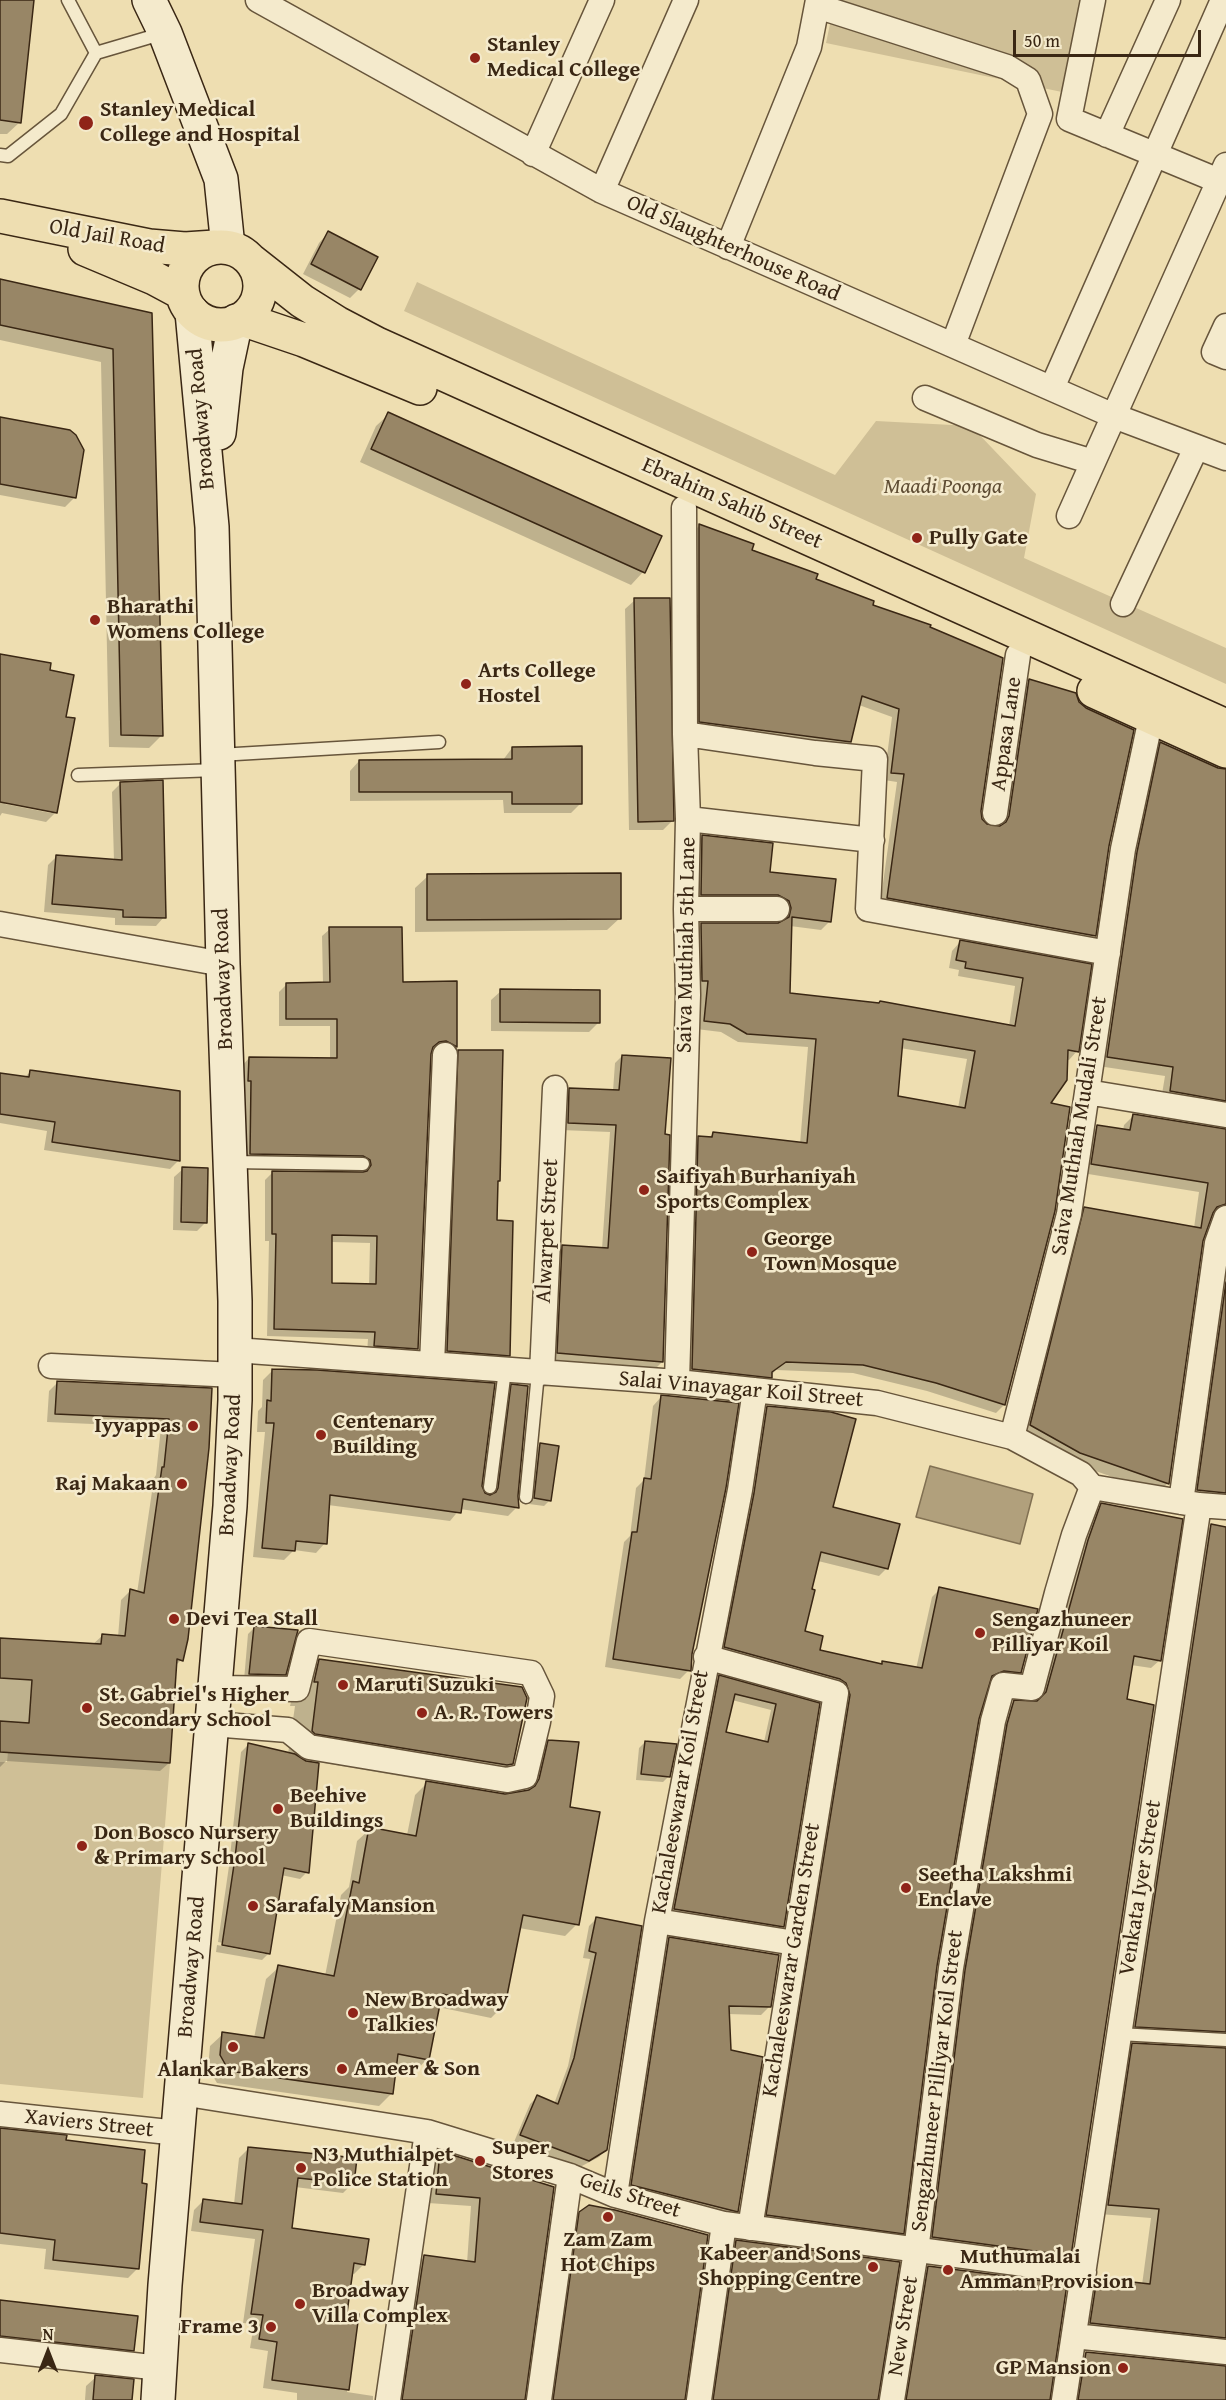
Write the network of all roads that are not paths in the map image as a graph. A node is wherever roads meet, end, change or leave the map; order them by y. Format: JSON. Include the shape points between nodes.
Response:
{"nodes":[{"id":1,"x":68,"y":0,"type":"edge"},
{"id":2,"x":149,"y":0,"type":"edge"},
{"id":3,"x":258,"y":0,"type":"edge"},
{"id":4,"x":602,"y":0,"type":"edge"},
{"id":5,"x":686,"y":0,"type":"edge"},
{"id":6,"x":1093,"y":0,"type":"edge"},
{"id":7,"x":1168,"y":0,"type":"edge"},
{"id":8,"x":1223,"y":0,"type":"edge"},
{"id":9,"x":817,"y":3,"type":"edge"},
{"id":10,"x":165,"y":33,"type":"junction"},
{"id":11,"x":96,"y":53,"type":"junction"},
{"id":12,"x":1107,"y":135,"type":"junction"},
{"id":13,"x":533,"y":154,"type":"junction"},
{"id":14,"x":0,"y":155,"type":"edge"},
{"id":15,"x":1155,"y":155,"type":"junction"},
{"id":16,"x":1222,"y":173,"type":"edge"},
{"id":17,"x":602,"y":191,"type":"junction"},
{"id":18,"x":0,"y":217,"type":"edge"},
{"id":19,"x":728,"y":247,"type":"junction"},
{"id":20,"x":231,"y":251,"type":"junction"},
{"id":21,"x":187,"y":302,"type":"junction"},
{"id":22,"x":239,"y":320,"type":"junction"},
{"id":23,"x":1226,"y":326,"type":"edge"},
{"id":24,"x":953,"y":345,"type":"junction"},
{"id":25,"x":1226,"y":357,"type":"edge"},
{"id":26,"x":1052,"y":388,"type":"junction"},
{"id":27,"x":925,"y":398,"type":"dead end"},
{"id":28,"x":1114,"y":416,"type":"junction"},
{"id":29,"x":1196,"y":448,"type":"junction"},
{"id":30,"x":1226,"y":458,"type":"edge"},
{"id":31,"x":1093,"y":462,"type":"junction"},
{"id":32,"x":684,"y":508,"type":"junction"},
{"id":33,"x":1070,"y":516,"type":"dead end"},
{"id":34,"x":212,"y":527,"type":"junction"},
{"id":35,"x":1123,"y":604,"type":"dead end"},
{"id":36,"x":1018,"y":655,"type":"junction"},
{"id":37,"x":1150,"y":718,"type":"junction"},
{"id":38,"x":1226,"y":726,"type":"edge"},
{"id":39,"x":685,"y":734,"type":"junction"},
{"id":40,"x":439,"y":742,"type":"dead end"},
{"id":41,"x":1226,"y":751,"type":"edge"},
{"id":42,"x":218,"y":763,"type":"junction"},
{"id":43,"x":78,"y":775,"type":"dead end"},
{"id":44,"x":995,"y":813,"type":"dead end"},
{"id":45,"x":688,"y":819,"type":"junction"},
{"id":46,"x":872,"y":840,"type":"junction"},
{"id":47,"x":686,"y":909,"type":"junction"},
{"id":48,"x":777,"y":909,"type":"dead end"},
{"id":49,"x":0,"y":924,"type":"edge"},
{"id":50,"x":1108,"y":953,"type":"junction"},
{"id":51,"x":223,"y":964,"type":"junction"},
{"id":52,"x":445,"y":1055,"type":"dead end"},
{"id":53,"x":555,"y":1088,"type":"dead end"},
{"id":54,"x":1087,"y":1092,"type":"junction"},
{"id":55,"x":1226,"y":1115,"type":"edge"},
{"id":56,"x":229,"y":1162,"type":"junction"},
{"id":57,"x":363,"y":1164,"type":"dead end"},
{"id":58,"x":1226,"y":1218,"type":"edge"},
{"id":59,"x":236,"y":1363,"type":"junction"},
{"id":60,"x":432,"y":1364,"type":"junction"},
{"id":61,"x":51,"y":1366,"type":"dead end"},
{"id":62,"x":505,"y":1370,"type":"junction"},
{"id":63,"x":540,"y":1373,"type":"junction"},
{"id":64,"x":677,"y":1382,"type":"junction"},
{"id":65,"x":755,"y":1390,"type":"junction"},
{"id":66,"x":1012,"y":1437,"type":"junction"},
{"id":67,"x":490,"y":1487,"type":"dead end"},
{"id":68,"x":1092,"y":1487,"type":"junction"},
{"id":69,"x":526,"y":1497,"type":"dead end"},
{"id":70,"x":1190,"y":1503,"type":"junction"},
{"id":71,"x":1226,"y":1507,"type":"edge"},
{"id":72,"x":706,"y":1657,"type":"junction"},
{"id":73,"x":215,"y":1688,"type":"junction"},
{"id":74,"x":212,"y":1724,"type":"junction"},
{"id":75,"x":657,"y":1921,"type":"junction"},
{"id":76,"x":795,"y":1943,"type":"junction"},
{"id":77,"x":1119,"y":2034,"type":"junction"},
{"id":78,"x":1226,"y":2040,"type":"edge"},
{"id":79,"x":181,"y":2093,"type":"junction"},
{"id":80,"x":0,"y":2114,"type":"edge"},
{"id":81,"x":427,"y":2132,"type":"junction"},
{"id":82,"x":178,"y":2133,"type":"junction"},
{"id":83,"x":570,"y":2176,"type":"junction"},
{"id":84,"x":615,"y":2195,"type":"junction"},
{"id":85,"x":724,"y":2224,"type":"junction"},
{"id":86,"x":750,"y":2228,"type":"junction"},
{"id":87,"x":916,"y":2251,"type":"junction"},
{"id":88,"x":1084,"y":2272,"type":"junction"},
{"id":89,"x":1074,"y":2336,"type":"junction"},
{"id":90,"x":0,"y":2350,"type":"edge"},
{"id":91,"x":1226,"y":2352,"type":"edge"},
{"id":92,"x":160,"y":2368,"type":"junction"},
{"id":93,"x":158,"y":2400,"type":"edge"},
{"id":94,"x":388,"y":2400,"type":"edge"},
{"id":95,"x":539,"y":2400,"type":"edge"},
{"id":96,"x":699,"y":2400,"type":"edge"},
{"id":97,"x":892,"y":2400,"type":"edge"},
{"id":98,"x":1064,"y":2400,"type":"edge"}],
"edges":[{"from":1,"to":11,"type":"lane"},
{"from":2,"to":10,"type":"main road"},
{"from":3,"to":13,"type":"street","name":"Old Slaughterhouse Road"},
{"from":4,"to":13,"type":"street"},
{"from":5,"to":17,"type":"street"},
{"from":6,"to":12,"type":"street","via":[[1070,119]]},
{"from":7,"to":12,"type":"street"},
{"from":8,"to":15,"type":"street"},
{"from":9,"to":19,"type":"street","via":[[809,47]]},
{"from":9,"to":24,"type":"street","via":[[1007,67],[1029,80],[1040,114]]},
{"from":10,"to":11,"type":"lane"},
{"from":10,"to":20,"type":"main road","via":[[221,178]]},
{"from":11,"to":14,"type":"lane","via":[[61,114],[8,156]]},
{"from":12,"to":15,"type":"street"},
{"from":13,"to":17,"type":"street","name":"Old Slaughterhouse Road"},
{"from":15,"to":16,"type":"street"},
{"from":15,"to":26,"type":"street"},
{"from":16,"to":28,"type":"street"},
{"from":17,"to":19,"type":"street","name":"Old Slaughterhouse Road"},
{"from":18,"to":20,"type":"main road","name":"Old Jail Road","via":[[149,246]]},
{"from":18,"to":21,"type":"main road","name":"Old Jail Road","via":[[92,252]]},
{"from":19,"to":24,"type":"street","name":"Old Slaughterhouse Road"},
{"from":20,"to":21,"type":"main road","via":[[203,250],[185,268],[182,280]]},
{"from":20,"to":22,"type":"main road","via":[[257,272],[259,291],[252,310]]},
{"from":20,"to":38,"type":"main road","name":"Ebrahim Sahib Street","via":[[328,317],[388,349]]},
{"from":21,"to":22,"type":"main road","via":[[204,321],[216,325]]},
{"from":21,"to":34,"type":"main road","name":"Broadway Road"},
{"from":22,"to":32,"type":"main road","name":"Ebrahim Sahib Street","via":[[304,340],[424,389]]},
{"from":22,"to":34,"type":"main road","name":"Broadway Road","via":[[222,397]]},
{"from":23,"to":25,"type":"street","via":[[1214,352]]},
{"from":24,"to":26,"type":"street","name":"Old Slaughterhouse Road"},
{"from":26,"to":28,"type":"street","name":"Old Slaughterhouse Road"},
{"from":27,"to":31,"type":"street","via":[[1037,444]]},
{"from":28,"to":29,"type":"street","name":"Old Slaughterhouse Road"},
{"from":28,"to":31,"type":"street"},
{"from":29,"to":30,"type":"street","name":"Old Slaughterhouse Road"},
{"from":29,"to":35,"type":"street"},
{"from":31,"to":33,"type":"street"},
{"from":32,"to":36,"type":"main road","name":"Ebrahim Sahib Street"},
{"from":32,"to":39,"type":"street","name":"Saiva Muthiah 5th Lane"},
{"from":34,"to":42,"type":"main road","name":"Broadway Road"},
{"from":36,"to":37,"type":"main road","name":"Ebrahim Sahib Street"},
{"from":36,"to":44,"type":"street","name":"Appasa Lane"},
{"from":37,"to":41,"type":"main road","name":"Ebrahim Sahib Street"},
{"from":37,"to":50,"type":"street","name":"Saiva Muthiah Mudali Street","via":[[1123,849]]},
{"from":39,"to":45,"type":"street","name":"Saiva Muthiah 5th Lane"},
{"from":39,"to":46,"type":"street","via":[[875,759]]},
{"from":40,"to":42,"type":"lane"},
{"from":42,"to":43,"type":"lane"},
{"from":42,"to":51,"type":"main road","name":"Broadway Road"},
{"from":45,"to":46,"type":"street"},
{"from":45,"to":47,"type":"street","name":"Saiva Muthiah 5th Lane"},
{"from":46,"to":50,"type":"street","via":[[867,909]]},
{"from":47,"to":48,"type":"street"},
{"from":47,"to":64,"type":"street","name":"Saiva Muthiah 5th Lane","via":[[688,996]]},
{"from":49,"to":51,"type":"street"},
{"from":50,"to":54,"type":"street","name":"Saiva Muthiah Mudali Street"},
{"from":51,"to":56,"type":"main road","name":"Broadway Road"},
{"from":52,"to":60,"type":"street"},
{"from":53,"to":63,"type":"street","name":"Alwarpet Street"},
{"from":54,"to":55,"type":"street"},
{"from":54,"to":66,"type":"street","name":"Saiva Muthiah Mudali Street","via":[[1070,1214]]},
{"from":56,"to":57,"type":"lane"},
{"from":56,"to":59,"type":"main road","name":"Broadway Road"},
{"from":58,"to":70,"type":"street","name":"Venkata Iyer Street","via":[[1217,1243]]},
{"from":59,"to":60,"type":"street","name":"Salai Vinayagar Koil Street"},
{"from":59,"to":61,"type":"street","name":"Salai Vinayagar Koil Street"},
{"from":59,"to":73,"type":"main road","name":"Broadway Road","via":[[230,1506]]},
{"from":60,"to":62,"type":"street","name":"Salai Vinayagar Koil Street"},
{"from":62,"to":63,"type":"street","name":"Salai Vinayagar Koil Street"},
{"from":62,"to":67,"type":"lane"},
{"from":63,"to":64,"type":"street","name":"Salai Vinayagar Koil Street"},
{"from":63,"to":69,"type":"lane"},
{"from":64,"to":65,"type":"street","name":"Salai Vinayagar Koil Street"},
{"from":65,"to":66,"type":"street","name":"Salai Vinayagar Koil Street","via":[[877,1403]]},
{"from":65,"to":72,"type":"street","name":"Kachaleeswarar Koil Street","via":[[740,1490]]},
{"from":66,"to":68,"type":"street","name":"Salai Vinayagar Koil Street","via":[[1081,1474]]},
{"from":68,"to":70,"type":"street"},
{"from":68,"to":87,"type":"street","name":"Sengazhuneer Pilliyar Koil Street","via":[[1074,1535],[1032,1688],[1003,1685],[993,1721],[951,1968]]},
{"from":70,"to":71,"type":"street"},
{"from":70,"to":77,"type":"street","name":"Venkata Iyer Street"},
{"from":72,"to":75,"type":"street","name":"Kachaleeswarar Koil Street"},
{"from":72,"to":76,"type":"street","name":"Kachaleeswarar Garden Street","via":[[836,1693]]},
{"from":73,"to":74,"type":"main road","name":"Broadway Road"},
{"from":73,"to":74,"type":"street","via":[[297,1689],[309,1641],[531,1673],[542,1696],[525,1776],[507,1780],[309,1748],[288,1730]]},
{"from":74,"to":79,"type":"main road","name":"Broadway Road"},
{"from":75,"to":76,"type":"street"},
{"from":75,"to":84,"type":"street","name":"Kachaleeswarar Koil Street"},
{"from":76,"to":86,"type":"street","name":"Kachaleeswarar Garden Street"},
{"from":77,"to":78,"type":"lane"},
{"from":77,"to":88,"type":"street","name":"Venkata Iyer Street"},
{"from":79,"to":81,"type":"street","name":"Geils Street"},
{"from":79,"to":82,"type":"main road","name":"Broadway Road"},
{"from":80,"to":82,"type":"street","name":"Xaviers Street"},
{"from":81,"to":83,"type":"street","name":"Geils Street"},
{"from":81,"to":94,"type":"street"},
{"from":82,"to":92,"type":"main road","name":"Broadway Road"},
{"from":83,"to":84,"type":"street","name":"Geils Street"},
{"from":83,"to":95,"type":"street"},
{"from":84,"to":85,"type":"street","name":"Geils Street"},
{"from":85,"to":86,"type":"street","name":"Geils Street"},
{"from":85,"to":96,"type":"street"},
{"from":86,"to":87,"type":"street","name":"Geils Street"},
{"from":87,"to":88,"type":"street","name":"Geils Street"},
{"from":87,"to":97,"type":"street","name":"New Street"},
{"from":88,"to":89,"type":"street","name":"Venkata Iyer Street"},
{"from":89,"to":91,"type":"street"},
{"from":89,"to":98,"type":"street","name":"Venkata Iyer Street"},
{"from":90,"to":92,"type":"street"},
{"from":92,"to":93,"type":"main road","name":"Broadway Road"}]}
